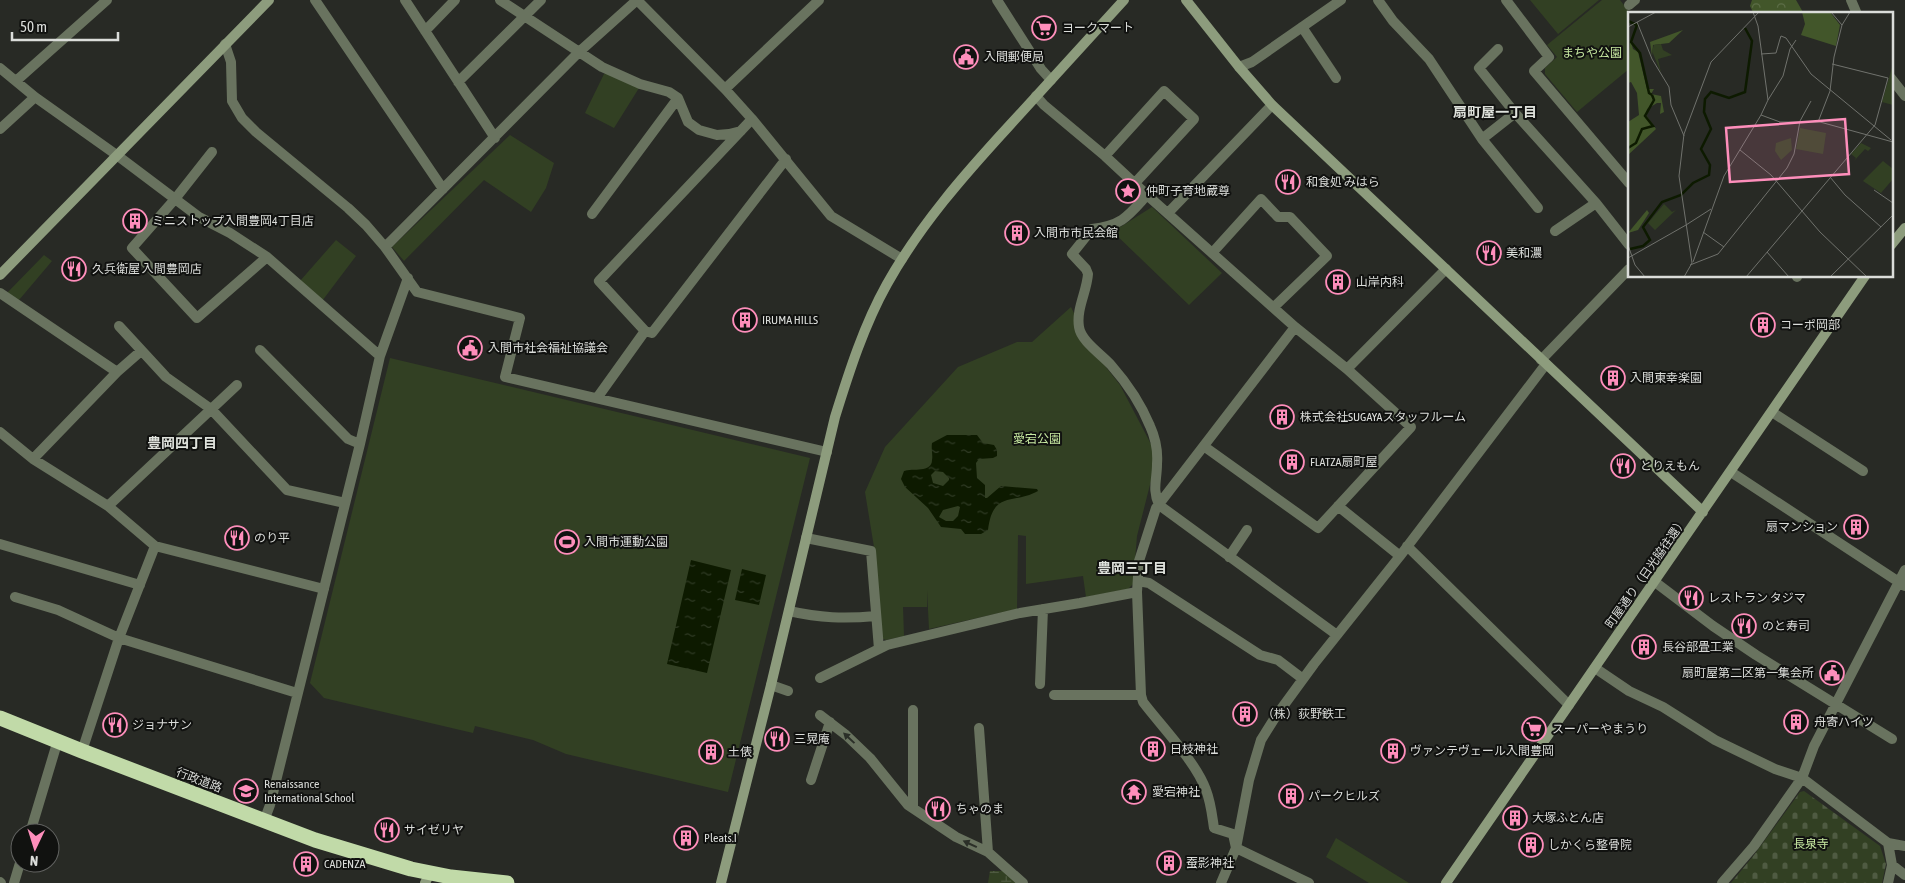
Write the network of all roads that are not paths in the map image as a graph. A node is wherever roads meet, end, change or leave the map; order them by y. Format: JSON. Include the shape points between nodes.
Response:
{"nodes":[{"id":1,"x":107,"y":0,"type":"edge"},
{"id":2,"x":269,"y":0,"type":"edge"},
{"id":3,"x":315,"y":0,"type":"edge"},
{"id":4,"x":405,"y":0,"type":"edge"},
{"id":5,"x":455,"y":0,"type":"edge"},
{"id":6,"x":500,"y":0,"type":"edge"},
{"id":7,"x":541,"y":0,"type":"edge"},
{"id":8,"x":637,"y":0,"type":"edge"},
{"id":9,"x":819,"y":0,"type":"edge"},
{"id":10,"x":997,"y":0,"type":"edge"},
{"id":11,"x":1124,"y":0,"type":"edge"},
{"id":12,"x":1186,"y":0,"type":"edge"},
{"id":13,"x":1341,"y":0,"type":"edge"},
{"id":14,"x":1378,"y":0,"type":"edge"},
{"id":15,"x":1506,"y":0,"type":"edge"},
{"id":16,"x":1851,"y":0,"type":"edge"},
{"id":17,"x":1856,"y":12,"type":"edge"},
{"id":18,"x":524,"y":16,"type":"junction"},
{"id":19,"x":1302,"y":27,"type":"junction"},
{"id":20,"x":425,"y":31,"type":"junction"},
{"id":21,"x":225,"y":44,"type":"junction"},
{"id":22,"x":1498,"y":49,"type":"dead end"},
{"id":23,"x":579,"y":52,"type":"junction"},
{"id":24,"x":1239,"y":67,"type":"junction"},
{"id":25,"x":0,"y":68,"type":"edge"},
{"id":26,"x":1336,"y":78,"type":"dead end"},
{"id":27,"x":1892,"y":79,"type":"edge"},
{"id":28,"x":1052,"y":80,"type":"junction"},
{"id":29,"x":16,"y":81,"type":"junction"},
{"id":30,"x":458,"y":82,"type":"junction"},
{"id":31,"x":725,"y":89,"type":"junction"},
{"id":32,"x":1036,"y":96,"type":"junction"},
{"id":33,"x":1905,"y":96,"type":"edge"},
{"id":34,"x":35,"y":97,"type":"junction"},
{"id":35,"x":678,"y":98,"type":"junction"},
{"id":36,"x":1272,"y":105,"type":"junction"},
{"id":37,"x":1515,"y":113,"type":"junction"},
{"id":38,"x":752,"y":119,"type":"junction"},
{"id":39,"x":0,"y":129,"type":"edge"},
{"id":40,"x":742,"y":130,"type":"junction"},
{"id":41,"x":495,"y":138,"type":"junction"},
{"id":42,"x":1482,"y":139,"type":"junction"},
{"id":43,"x":212,"y":152,"type":"dead end"},
{"id":44,"x":118,"y":156,"type":"junction"},
{"id":45,"x":1105,"y":156,"type":"junction"},
{"id":46,"x":786,"y":159,"type":"junction"},
{"id":47,"x":1628,"y":182,"type":"edge"},
{"id":48,"x":1136,"y":183,"type":"junction"},
{"id":49,"x":443,"y":190,"type":"junction"},
{"id":50,"x":1147,"y":195,"type":"junction"},
{"id":51,"x":175,"y":199,"type":"junction"},
{"id":52,"x":1596,"y":203,"type":"junction"},
{"id":53,"x":1538,"y":208,"type":"dead end"},
{"id":54,"x":1168,"y":213,"type":"junction"},
{"id":55,"x":592,"y":214,"type":"dead end"},
{"id":56,"x":1905,"y":228,"type":"edge"},
{"id":57,"x":1555,"y":231,"type":"dead end"},
{"id":58,"x":1892,"y":244,"type":"edge"},
{"id":59,"x":1628,"y":245,"type":"edge"},
{"id":60,"x":385,"y":247,"type":"junction"},
{"id":61,"x":1213,"y":252,"type":"junction"},
{"id":62,"x":267,"y":257,"type":"junction"},
{"id":63,"x":902,"y":259,"type":"junction"},
{"id":64,"x":1446,"y":269,"type":"junction"},
{"id":65,"x":1628,"y":270,"type":"edge"},
{"id":66,"x":0,"y":275,"type":"edge"},
{"id":67,"x":408,"y":278,"type":"junction"},
{"id":68,"x":1864,"y":278,"type":"edge"},
{"id":69,"x":0,"y":293,"type":"edge"},
{"id":70,"x":1274,"y":307,"type":"junction"},
{"id":71,"x":119,"y":326,"type":"dead end"},
{"id":72,"x":1295,"y":327,"type":"junction"},
{"id":73,"x":645,"y":331,"type":"junction"},
{"id":74,"x":260,"y":350,"type":"dead end"},
{"id":75,"x":141,"y":351,"type":"junction"},
{"id":76,"x":380,"y":356,"type":"junction"},
{"id":77,"x":1544,"y":362,"type":"junction"},
{"id":78,"x":1347,"y":370,"type":"junction"},
{"id":79,"x":117,"y":372,"type":"junction"},
{"id":80,"x":237,"y":385,"type":"dead end"},
{"id":81,"x":597,"y":398,"type":"junction"},
{"id":82,"x":211,"y":409,"type":"junction"},
{"id":83,"x":1772,"y":412,"type":"junction"},
{"id":84,"x":0,"y":432,"type":"edge"},
{"id":85,"x":360,"y":444,"type":"junction"},
{"id":86,"x":1205,"y":446,"type":"junction"},
{"id":87,"x":827,"y":452,"type":"junction"},
{"id":88,"x":33,"y":459,"type":"junction"},
{"id":89,"x":1863,"y":470,"type":"dead end"},
{"id":90,"x":1731,"y":472,"type":"junction"},
{"id":91,"x":345,"y":503,"type":"junction"},
{"id":92,"x":1159,"y":505,"type":"junction"},
{"id":93,"x":108,"y":506,"type":"junction"},
{"id":94,"x":1338,"y":506,"type":"junction"},
{"id":95,"x":1703,"y":512,"type":"junction"},
{"id":96,"x":1248,"y":530,"type":"dead end"},
{"id":97,"x":806,"y":538,"type":"junction"},
{"id":98,"x":0,"y":544,"type":"edge"},
{"id":99,"x":155,"y":546,"type":"junction"},
{"id":100,"x":1407,"y":546,"type":"junction"},
{"id":101,"x":1400,"y":556,"type":"junction"},
{"id":102,"x":1229,"y":557,"type":"junction"},
{"id":103,"x":1905,"y":570,"type":"edge"},
{"id":104,"x":1138,"y":580,"type":"junction"},
{"id":105,"x":1654,"y":582,"type":"junction"},
{"id":106,"x":1902,"y":584,"type":"edge"},
{"id":107,"x":140,"y":585,"type":"junction"},
{"id":108,"x":324,"y":589,"type":"junction"},
{"id":109,"x":1136,"y":592,"type":"junction"},
{"id":110,"x":15,"y":597,"type":"dead end"},
{"id":111,"x":1043,"y":609,"type":"junction"},
{"id":112,"x":789,"y":611,"type":"junction"},
{"id":113,"x":876,"y":616,"type":"junction"},
{"id":114,"x":1337,"y":635,"type":"junction"},
{"id":115,"x":119,"y":638,"type":"junction"},
{"id":116,"x":879,"y":649,"type":"junction"},
{"id":117,"x":1595,"y":668,"type":"junction"},
{"id":118,"x":820,"y":678,"type":"dead end"},
{"id":119,"x":1303,"y":679,"type":"junction"},
{"id":120,"x":1040,"y":684,"type":"dead end"},
{"id":121,"x":771,"y":685,"type":"junction"},
{"id":122,"x":788,"y":691,"type":"dead end"},
{"id":123,"x":297,"y":693,"type":"junction"},
{"id":124,"x":1054,"y":695,"type":"dead end"},
{"id":125,"x":1141,"y":695,"type":"junction"},
{"id":126,"x":1835,"y":704,"type":"junction"},
{"id":127,"x":1569,"y":705,"type":"junction"},
{"id":128,"x":913,"y":710,"type":"dead end"},
{"id":129,"x":820,"y":715,"type":"dead end"},
{"id":130,"x":0,"y":718,"type":"edge"},
{"id":131,"x":830,"y":722,"type":"junction"},
{"id":132,"x":979,"y":728,"type":"dead end"},
{"id":133,"x":1892,"y":739,"type":"dead end"},
{"id":134,"x":58,"y":740,"type":"junction"},
{"id":135,"x":82,"y":751,"type":"junction"},
{"id":136,"x":1802,"y":778,"type":"junction"},
{"id":137,"x":811,"y":780,"type":"dead end"},
{"id":138,"x":913,"y":808,"type":"junction"},
{"id":139,"x":264,"y":821,"type":"junction"},
{"id":140,"x":33,"y":823,"type":"edge"},
{"id":141,"x":1888,"y":843,"type":"junction"},
{"id":142,"x":1905,"y":846,"type":"edge"},
{"id":143,"x":1236,"y":848,"type":"junction"},
{"id":144,"x":988,"y":852,"type":"junction"},
{"id":145,"x":1892,"y":865,"type":"junction"},
{"id":146,"x":1905,"y":875,"type":"edge"},
{"id":147,"x":427,"y":878,"type":"edge"},
{"id":148,"x":508,"y":883,"type":"edge"},
{"id":149,"x":721,"y":883,"type":"edge"},
{"id":150,"x":1023,"y":883,"type":"edge"},
{"id":151,"x":1221,"y":883,"type":"edge"},
{"id":152,"x":1309,"y":883,"type":"edge"},
{"id":153,"x":1446,"y":883,"type":"edge"},
{"id":154,"x":1722,"y":883,"type":"edge"},
{"id":155,"x":1888,"y":883,"type":"edge"}],
"edges":[{"from":1,"to":29,"type":"street"},
{"from":2,"to":21,"type":"street"},
{"from":3,"to":49,"type":"street"},
{"from":4,"to":20,"type":"street"},
{"from":5,"to":20,"type":"street"},
{"from":6,"to":18,"type":"street"},
{"from":7,"to":18,"type":"street"},
{"from":8,"to":23,"type":"street"},
{"from":8,"to":31,"type":"street"},
{"from":9,"to":31,"type":"street"},
{"from":10,"to":28,"type":"street","via":[[1041,69]]},
{"from":11,"to":28,"type":"street"},
{"from":12,"to":24,"type":"street"},
{"from":13,"to":19,"type":"street"},
{"from":14,"to":42,"type":"street","via":[[1429,59]]},
{"from":15,"to":47,"type":"street","via":[[1549,57],[1534,71]]},
{"from":16,"to":17,"type":"street"},
{"from":18,"to":23,"type":"street"},
{"from":18,"to":30,"type":"street"},
{"from":19,"to":24,"type":"street","via":[[1252,62]]},
{"from":19,"to":26,"type":"street"},
{"from":20,"to":30,"type":"street"},
{"from":21,"to":44,"type":"street"},
{"from":21,"to":60,"type":"street","via":[[231,62],[232,101],[242,118],[348,208]]},
{"from":22,"to":37,"type":"street","via":[[1479,68]]},
{"from":23,"to":35,"type":"street","via":[[640,84],[669,92]]},
{"from":23,"to":41,"type":"street"},
{"from":24,"to":36,"type":"street"},
{"from":25,"to":29,"type":"street"},
{"from":27,"to":33,"type":"street"},
{"from":28,"to":32,"type":"street"},
{"from":29,"to":34,"type":"street"},
{"from":30,"to":41,"type":"street"},
{"from":31,"to":38,"type":"street"},
{"from":32,"to":45,"type":"street"},
{"from":32,"to":63,"type":"street","via":[[934,212]]},
{"from":34,"to":39,"type":"street"},
{"from":34,"to":44,"type":"street"},
{"from":35,"to":40,"type":"street","via":[[688,122],[699,130],[717,135]]},
{"from":35,"to":55,"type":"street"},
{"from":36,"to":54,"type":"street"},
{"from":36,"to":64,"type":"street"},
{"from":37,"to":42,"type":"street"},
{"from":37,"to":52,"type":"street"},
{"from":38,"to":40,"type":"street"},
{"from":38,"to":46,"type":"street"},
{"from":40,"to":73,"type":"street","via":[[599,281]]},
{"from":41,"to":49,"type":"street"},
{"from":42,"to":53,"type":"street"},
{"from":43,"to":51,"type":"street"},
{"from":44,"to":51,"type":"street"},
{"from":44,"to":66,"type":"street"},
{"from":45,"to":48,"type":"street"},
{"from":45,"to":48,"type":"street","via":[[1164,91],[1194,119]]},
{"from":46,"to":63,"type":"street","via":[[831,216]]},
{"from":46,"to":73,"type":"street","via":[[652,333]]},
{"from":48,"to":50,"type":"street"},
{"from":49,"to":60,"type":"street"},
{"from":50,"to":54,"type":"street"},
{"from":50,"to":92,"type":"street","via":[[1124,220],[1092,228],[1072,254],[1088,274],[1079,327],[1085,339],[1124,382],[1150,426],[1158,459],[1155,494]]},
{"from":51,"to":62,"type":"street"},
{"from":51,"to":62,"type":"street","via":[[132,248],[197,318]]},
{"from":52,"to":57,"type":"street"},
{"from":52,"to":59,"type":"street"},
{"from":54,"to":61,"type":"street"},
{"from":56,"to":58,"type":"street"},
{"from":60,"to":67,"type":"street"},
{"from":61,"to":70,"type":"street"},
{"from":61,"to":70,"type":"street","via":[[1261,200],[1278,217],[1290,217],[1327,256]]},
{"from":62,"to":76,"type":"street"},
{"from":63,"to":87,"type":"street","via":[[886,286],[859,347]]},
{"from":64,"to":77,"type":"street"},
{"from":64,"to":78,"type":"street"},
{"from":65,"to":77,"type":"street"},
{"from":67,"to":76,"type":"street"},
{"from":67,"to":81,"type":"street","via":[[417,292],[520,318],[505,377]]},
{"from":68,"to":83,"type":"street","name":"町屋通り（日光脇往還）"},
{"from":69,"to":79,"type":"street"},
{"from":70,"to":72,"type":"street"},
{"from":71,"to":75,"type":"street"},
{"from":72,"to":78,"type":"street"},
{"from":72,"to":86,"type":"street"},
{"from":73,"to":81,"type":"street"},
{"from":74,"to":85,"type":"street","via":[[348,439]]},
{"from":75,"to":79,"type":"street"},
{"from":75,"to":82,"type":"street","via":[[166,377]]},
{"from":76,"to":85,"type":"street"},
{"from":77,"to":95,"type":"street"},
{"from":77,"to":100,"type":"street"},
{"from":78,"to":94,"type":"street","via":[[1411,427]]},
{"from":79,"to":88,"type":"street"},
{"from":80,"to":82,"type":"street"},
{"from":81,"to":87,"type":"street"},
{"from":82,"to":91,"type":"street","via":[[287,490]]},
{"from":82,"to":93,"type":"street"},
{"from":83,"to":89,"type":"street"},
{"from":83,"to":90,"type":"street","name":"町屋通り（日光脇往還）"},
{"from":84,"to":88,"type":"street"},
{"from":85,"to":91,"type":"street"},
{"from":86,"to":92,"type":"street"},
{"from":86,"to":94,"type":"street","via":[[1318,528]]},
{"from":87,"to":97,"type":"street"},
{"from":88,"to":93,"type":"street"},
{"from":90,"to":95,"type":"street","name":"町屋通り（日光脇往還）"},
{"from":90,"to":106,"type":"street"},
{"from":91,"to":108,"type":"street"},
{"from":92,"to":102,"type":"street"},
{"from":92,"to":104,"type":"street","via":[[1139,562]]},
{"from":93,"to":99,"type":"street"},
{"from":94,"to":101,"type":"street"},
{"from":95,"to":105,"type":"street","name":"町屋通り（日光脇往還）"},
{"from":96,"to":102,"type":"street"},
{"from":97,"to":112,"type":"street"},
{"from":97,"to":113,"type":"street","via":[[871,551]]},
{"from":98,"to":107,"type":"street"},
{"from":99,"to":107,"type":"street"},
{"from":99,"to":108,"type":"street"},
{"from":100,"to":101,"type":"street"},
{"from":100,"to":127,"type":"street"},
{"from":101,"to":114,"type":"street"},
{"from":102,"to":114,"type":"street"},
{"from":103,"to":106,"type":"street"},
{"from":104,"to":109,"type":"street"},
{"from":104,"to":119,"type":"street","via":[[1150,582],[1260,655],[1278,660]]},
{"from":105,"to":117,"type":"street","name":"町屋通り（日光脇往還）"},
{"from":105,"to":126,"type":"street","via":[[1756,655]]},
{"from":106,"to":126,"type":"street"},
{"from":107,"to":115,"type":"street"},
{"from":108,"to":123,"type":"street"},
{"from":109,"to":111,"type":"street"},
{"from":109,"to":125,"type":"street"},
{"from":110,"to":115,"type":"street","via":[[58,610]]},
{"from":111,"to":116,"type":"street","via":[[937,631]]},
{"from":111,"to":120,"type":"street"},
{"from":112,"to":113,"type":"street","via":[[830,618]]},
{"from":112,"to":121,"type":"street"},
{"from":113,"to":116,"type":"street"},
{"from":114,"to":119,"type":"street"},
{"from":115,"to":123,"type":"street"},
{"from":115,"to":135,"type":"street"},
{"from":116,"to":118,"type":"street"},
{"from":117,"to":127,"type":"street","name":"町屋通り（日光脇往還）"},
{"from":117,"to":136,"type":"street","via":[[1715,740],[1775,769]]},
{"from":119,"to":143,"type":"street","via":[[1261,740],[1249,780]]},
{"from":121,"to":122,"type":"street"},
{"from":121,"to":149,"type":"street"},
{"from":123,"to":139,"type":"street"},
{"from":124,"to":125,"type":"street"},
{"from":125,"to":143,"type":"street","via":[[1206,788],[1214,828],[1233,834]]},
{"from":126,"to":133,"type":"street"},
{"from":126,"to":136,"type":"street"},
{"from":127,"to":153,"type":"street","name":"町屋通り（日光脇往還）"},
{"from":128,"to":138,"type":"street"},
{"from":129,"to":131,"type":"street"},
{"from":130,"to":134,"type":"highway","name":"行政道路"},
{"from":131,"to":137,"type":"street"},
{"from":138,"to":131,"type":"street","one_way":true,"via":[[870,758]]},
{"from":132,"to":144,"type":"street"},
{"from":134,"to":135,"type":"highway","name":"行政道路"},
{"from":134,"to":140,"type":"street"},
{"from":135,"to":139,"type":"highway","name":"行政道路"},
{"from":136,"to":141,"type":"street"},
{"from":136,"to":154,"type":"street","via":[[1754,846]]},
{"from":144,"to":138,"type":"street","one_way":true,"via":[[956,837]]},
{"from":139,"to":147,"type":"highway","name":"行政道路"},
{"from":141,"to":142,"type":"street"},
{"from":141,"to":145,"type":"street"},
{"from":143,"to":151,"type":"street"},
{"from":143,"to":152,"type":"street"},
{"from":144,"to":150,"type":"street"},
{"from":145,"to":146,"type":"street"},
{"from":145,"to":155,"type":"street"},
{"from":147,"to":148,"type":"highway","name":"行政道路"}]}
